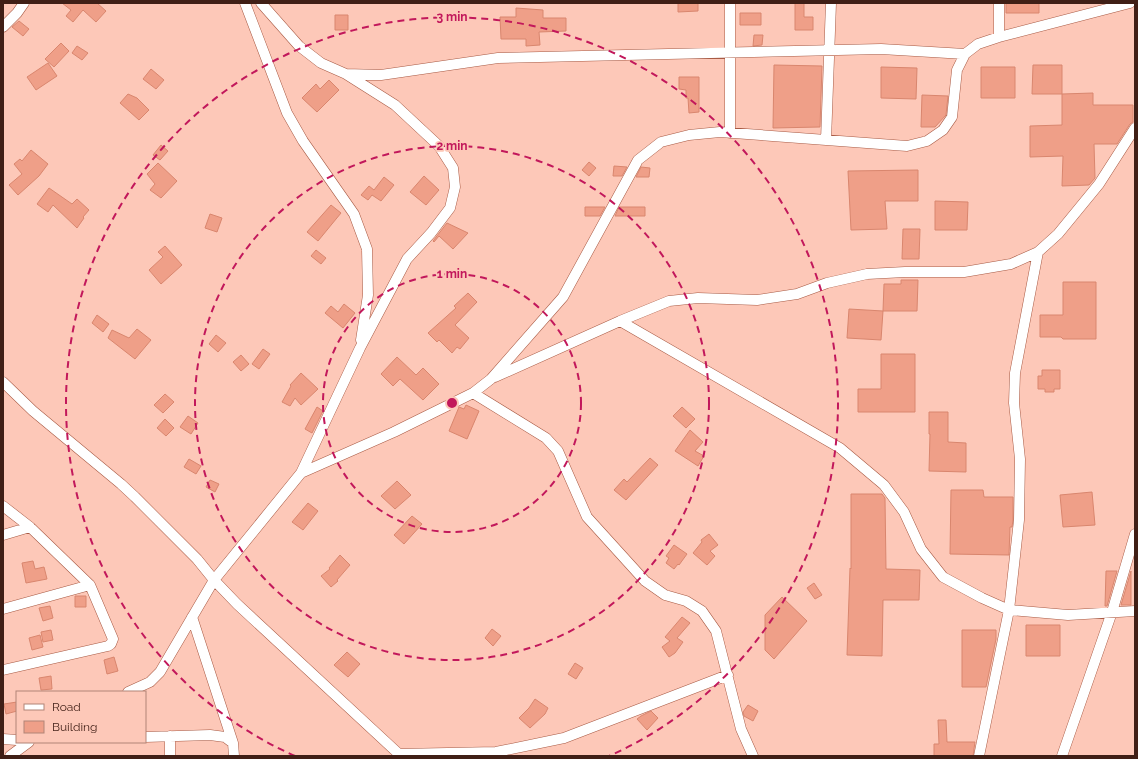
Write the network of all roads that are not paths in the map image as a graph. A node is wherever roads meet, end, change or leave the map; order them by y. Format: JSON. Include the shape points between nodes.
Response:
{"nodes":[{"id":1,"x":24,"y":3,"type":"edge"},
{"id":2,"x":245,"y":3,"type":"edge"},
{"id":3,"x":261,"y":3,"type":"edge"},
{"id":4,"x":730,"y":3,"type":"edge"},
{"id":5,"x":831,"y":3,"type":"edge"},
{"id":6,"x":999,"y":3,"type":"edge"},
{"id":7,"x":1130,"y":3,"type":"edge"},
{"id":8,"x":3,"y":27,"type":"edge"},
{"id":9,"x":999,"y":37,"type":"junction"},
{"id":10,"x":830,"y":51,"type":"junction"},
{"id":11,"x":730,"y":53,"type":"junction"},
{"id":12,"x":965,"y":54,"type":"junction"},
{"id":13,"x":346,"y":74,"type":"junction"},
{"id":14,"x":1135,"y":128,"type":"edge"},
{"id":15,"x":730,"y":134,"type":"junction"},
{"id":16,"x":826,"y":140,"type":"junction"},
{"id":17,"x":1038,"y":252,"type":"junction"},
{"id":18,"x":620,"y":322,"type":"junction"},
{"id":19,"x":360,"y":348,"type":"junction"},
{"id":20,"x":491,"y":379,"type":"junction"},
{"id":21,"x":3,"y":382,"type":"edge"},
{"id":22,"x":473,"y":393,"type":"junction"},
{"id":23,"x":301,"y":473,"type":"junction"},
{"id":24,"x":3,"y":506,"type":"edge"},
{"id":25,"x":30,"y":527,"type":"junction"},
{"id":26,"x":1135,"y":534,"type":"edge"},
{"id":27,"x":3,"y":535,"type":"edge"},
{"id":28,"x":214,"y":580,"type":"junction"},
{"id":29,"x":90,"y":585,"type":"junction"},
{"id":30,"x":3,"y":609,"type":"edge"},
{"id":31,"x":1009,"y":610,"type":"junction"},
{"id":32,"x":1135,"y":610,"type":"edge"},
{"id":33,"x":1112,"y":612,"type":"junction"},
{"id":34,"x":192,"y":617,"type":"junction"},
{"id":35,"x":3,"y":670,"type":"edge"},
{"id":36,"x":728,"y":675,"type":"junction"},
{"id":37,"x":130,"y":691,"type":"edge"},
{"id":38,"x":170,"y":736,"type":"junction"},
{"id":39,"x":146,"y":737,"type":"edge"},
{"id":40,"x":3,"y":739,"type":"edge"},
{"id":41,"x":16,"y":740,"type":"edge"},
{"id":42,"x":28,"y":743,"type":"edge"},
{"id":43,"x":232,"y":743,"type":"junction"},
{"id":44,"x":400,"y":755,"type":"edge"},
{"id":45,"x":10,"y":756,"type":"edge"},
{"id":46,"x":170,"y":756,"type":"edge"},
{"id":47,"x":234,"y":756,"type":"edge"},
{"id":48,"x":754,"y":756,"type":"edge"},
{"id":49,"x":979,"y":756,"type":"edge"},
{"id":50,"x":1062,"y":756,"type":"edge"}],
"edges":[{"from":1,"to":8,"type":"street"},
{"from":2,"to":19,"type":"street","via":[[287,113],[303,141],[354,214],[367,249],[368,295]]},
{"from":3,"to":13,"type":"street","via":[[299,46],[321,63]]},
{"from":4,"to":11,"type":"street"},
{"from":5,"to":10,"type":"street"},
{"from":6,"to":9,"type":"street"},
{"from":7,"to":9,"type":"street"},
{"from":9,"to":12,"type":"street","via":[[978,44]]},
{"from":10,"to":11,"type":"street"},
{"from":10,"to":12,"type":"street","via":[[881,49]]},
{"from":10,"to":16,"type":"street"},
{"from":11,"to":13,"type":"street","via":[[498,58],[381,75]]},
{"from":11,"to":15,"type":"street"},
{"from":12,"to":16,"type":"street","via":[[957,70],[952,117],[943,130],[927,141],[907,146]]},
{"from":13,"to":19,"type":"street","via":[[395,105],[439,146],[453,168],[455,187],[450,208],[407,259]]},
{"from":14,"to":17,"type":"street","via":[[1099,184],[1058,234]]},
{"from":15,"to":16,"type":"street"},
{"from":15,"to":20,"type":"street","via":[[720,132],[689,135],[661,142],[638,160],[563,297]]},
{"from":17,"to":18,"type":"street","via":[[1012,264],[964,272],[867,274],[827,283],[797,294],[757,300],[698,298],[669,301]]},
{"from":17,"to":31,"type":"street","via":[[1015,373],[1014,403],[1020,459],[1019,513]]},
{"from":18,"to":20,"type":"street"},
{"from":18,"to":31,"type":"street","via":[[840,448],[884,485],[904,512],[921,549],[943,577]]},
{"from":19,"to":23,"type":"street"},
{"from":20,"to":22,"type":"street"},
{"from":21,"to":28,"type":"street","via":[[33,411],[121,484],[197,559]]},
{"from":22,"to":23,"type":"street","via":[[394,432]]},
{"from":22,"to":36,"type":"street","via":[[546,438],[558,450],[587,517],[645,581],[665,595],[686,601],[702,611],[716,632]]},
{"from":23,"to":28,"type":"street"},
{"from":24,"to":25,"type":"street"},
{"from":25,"to":27,"type":"street"},
{"from":25,"to":29,"type":"street"},
{"from":26,"to":33,"type":"street"},
{"from":28,"to":34,"type":"street"},
{"from":28,"to":44,"type":"street"},
{"from":29,"to":30,"type":"street"},
{"from":29,"to":35,"type":"street","via":[[113,639],[111,644]]},
{"from":31,"to":33,"type":"street","via":[[1068,615]]},
{"from":31,"to":49,"type":"street"},
{"from":32,"to":33,"type":"street"},
{"from":33,"to":50,"type":"street"},
{"from":34,"to":37,"type":"street","via":[[160,672],[150,682]]},
{"from":34,"to":43,"type":"street"},
{"from":36,"to":44,"type":"street","via":[[564,738],[496,752]]},
{"from":36,"to":48,"type":"street","via":[[741,729]]},
{"from":38,"to":39,"type":"street"},
{"from":38,"to":43,"type":"street","via":[[210,735],[225,737]]},
{"from":38,"to":46,"type":"street"},
{"from":40,"to":41,"type":"street"},
{"from":42,"to":45,"type":"street"},
{"from":43,"to":47,"type":"street"}]}
